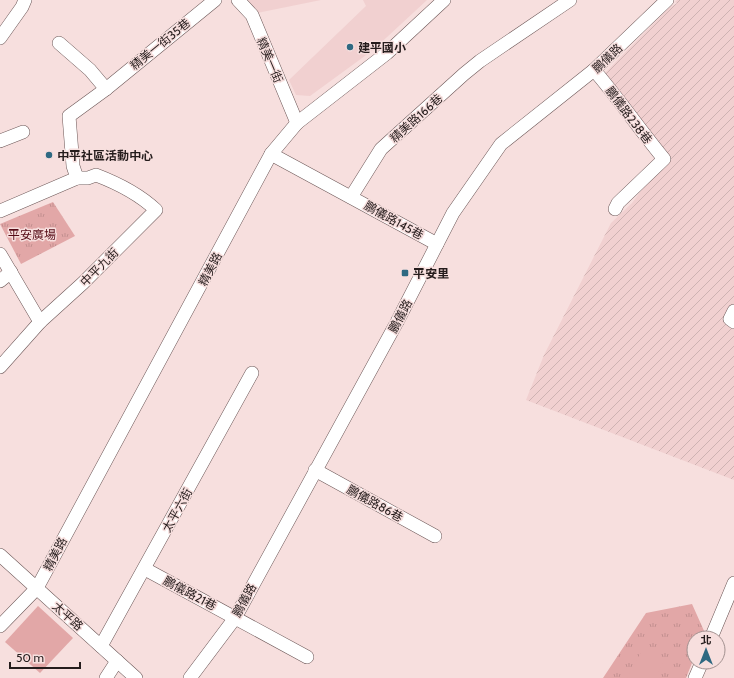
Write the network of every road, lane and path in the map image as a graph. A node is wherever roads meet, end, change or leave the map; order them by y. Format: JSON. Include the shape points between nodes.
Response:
{"nodes":[{"id":1,"x":25,"y":0,"type":"edge"},
{"id":2,"x":215,"y":0,"type":"edge"},
{"id":3,"x":238,"y":0,"type":"edge"},
{"id":4,"x":444,"y":0,"type":"edge"},
{"id":5,"x":570,"y":0,"type":"edge"},
{"id":6,"x":667,"y":0,"type":"edge"},
{"id":7,"x":0,"y":38,"type":"edge"},
{"id":8,"x":59,"y":43,"type":"dead end"},
{"id":9,"x":594,"y":70,"type":"junction"},
{"id":10,"x":106,"y":88,"type":"junction"},
{"id":11,"x":297,"y":123,"type":"junction"},
{"id":12,"x":23,"y":132,"type":"dead end"},
{"id":13,"x":0,"y":141,"type":"edge"},
{"id":14,"x":271,"y":154,"type":"junction"},
{"id":15,"x":77,"y":178,"type":"junction"},
{"id":16,"x":351,"y":197,"type":"junction"},
{"id":17,"x":615,"y":209,"type":"dead end"},
{"id":18,"x":0,"y":211,"type":"edge"},
{"id":19,"x":437,"y":244,"type":"junction"},
{"id":20,"x":0,"y":254,"type":"edge"},
{"id":21,"x":11,"y":272,"type":"junction"},
{"id":22,"x":0,"y":281,"type":"edge"},
{"id":23,"x":734,"y":311,"type":"edge"},
{"id":24,"x":40,"y":322,"type":"junction"},
{"id":25,"x":734,"y":322,"type":"edge"},
{"id":26,"x":0,"y":367,"type":"edge"},
{"id":27,"x":252,"y":373,"type":"dead end"},
{"id":28,"x":315,"y":470,"type":"junction"},
{"id":29,"x":435,"y":536,"type":"dead end"},
{"id":30,"x":0,"y":555,"type":"edge"},
{"id":31,"x":145,"y":569,"type":"junction"},
{"id":32,"x":734,"y":583,"type":"edge"},
{"id":33,"x":37,"y":588,"type":"junction"},
{"id":34,"x":235,"y":618,"type":"junction"},
{"id":35,"x":0,"y":626,"type":"edge"},
{"id":36,"x":714,"y":630,"type":"edge"},
{"id":37,"x":101,"y":646,"type":"junction"},
{"id":38,"x":307,"y":657,"type":"dead end"},
{"id":39,"x":117,"y":661,"type":"junction"},
{"id":40,"x":106,"y":678,"type":"edge"},
{"id":41,"x":136,"y":678,"type":"edge"},
{"id":42,"x":190,"y":678,"type":"edge"}],
"edges":[{"from":1,"to":7,"type":"street"},
{"from":2,"to":10,"type":"street","name":"精美一街35巷"},
{"from":3,"to":11,"type":"street","name":"精美一街","via":[[252,15]]},
{"from":4,"to":11,"type":"street","name":"精美路","via":[[387,53]]},
{"from":5,"to":16,"type":"street","name":"精美路166巷","via":[[464,74],[381,149]]},
{"from":6,"to":9,"type":"street","name":"鵬儀路"},
{"from":8,"to":10,"type":"street"},
{"from":9,"to":17,"type":"street","name":"鵬儀路238巷","via":[[664,159],[618,203]]},
{"from":9,"to":19,"type":"street","name":"鵬儀路","via":[[501,144],[453,212]]},
{"from":10,"to":15,"type":"street","name":"精美一街35巷","via":[[69,116],[73,166]]},
{"from":11,"to":14,"type":"street","name":"精美路"},
{"from":12,"to":13,"type":"street"},
{"from":14,"to":16,"type":"street"},
{"from":14,"to":33,"type":"street","name":"精美路"},
{"from":15,"to":18,"type":"street"},
{"from":15,"to":24,"type":"street","name":"中平九街","via":[[96,175],[117,183],[148,202],[156,210]]},
{"from":16,"to":19,"type":"street","name":"鵬儀路145巷"},
{"from":19,"to":28,"type":"street","name":"鵬儀路"},
{"from":20,"to":21,"type":"street"},
{"from":21,"to":22,"type":"street"},
{"from":21,"to":24,"type":"street"},
{"from":23,"to":25,"type":"street","via":[[730,319]]},
{"from":24,"to":26,"type":"street","name":"中平九街"},
{"from":27,"to":31,"type":"street","name":"太平六街"},
{"from":28,"to":29,"type":"street","name":"鵬儀路86巷"},
{"from":28,"to":34,"type":"street","name":"鵬儀路"},
{"from":30,"to":33,"type":"street","name":"太平路"},
{"from":31,"to":34,"type":"street","name":"鵬儀路21巷"},
{"from":31,"to":37,"type":"street","name":"太平六街"},
{"from":32,"to":36,"type":"street"},
{"from":33,"to":35,"type":"street","name":"精美路"},
{"from":33,"to":37,"type":"street","name":"太平路"},
{"from":34,"to":38,"type":"street","name":"鵬儀路21巷"},
{"from":34,"to":42,"type":"street","name":"鵬儀路"},
{"from":37,"to":39,"type":"street","name":"太平路"},
{"from":39,"to":40,"type":"street"},
{"from":39,"to":41,"type":"street","name":"太平路"}]}
